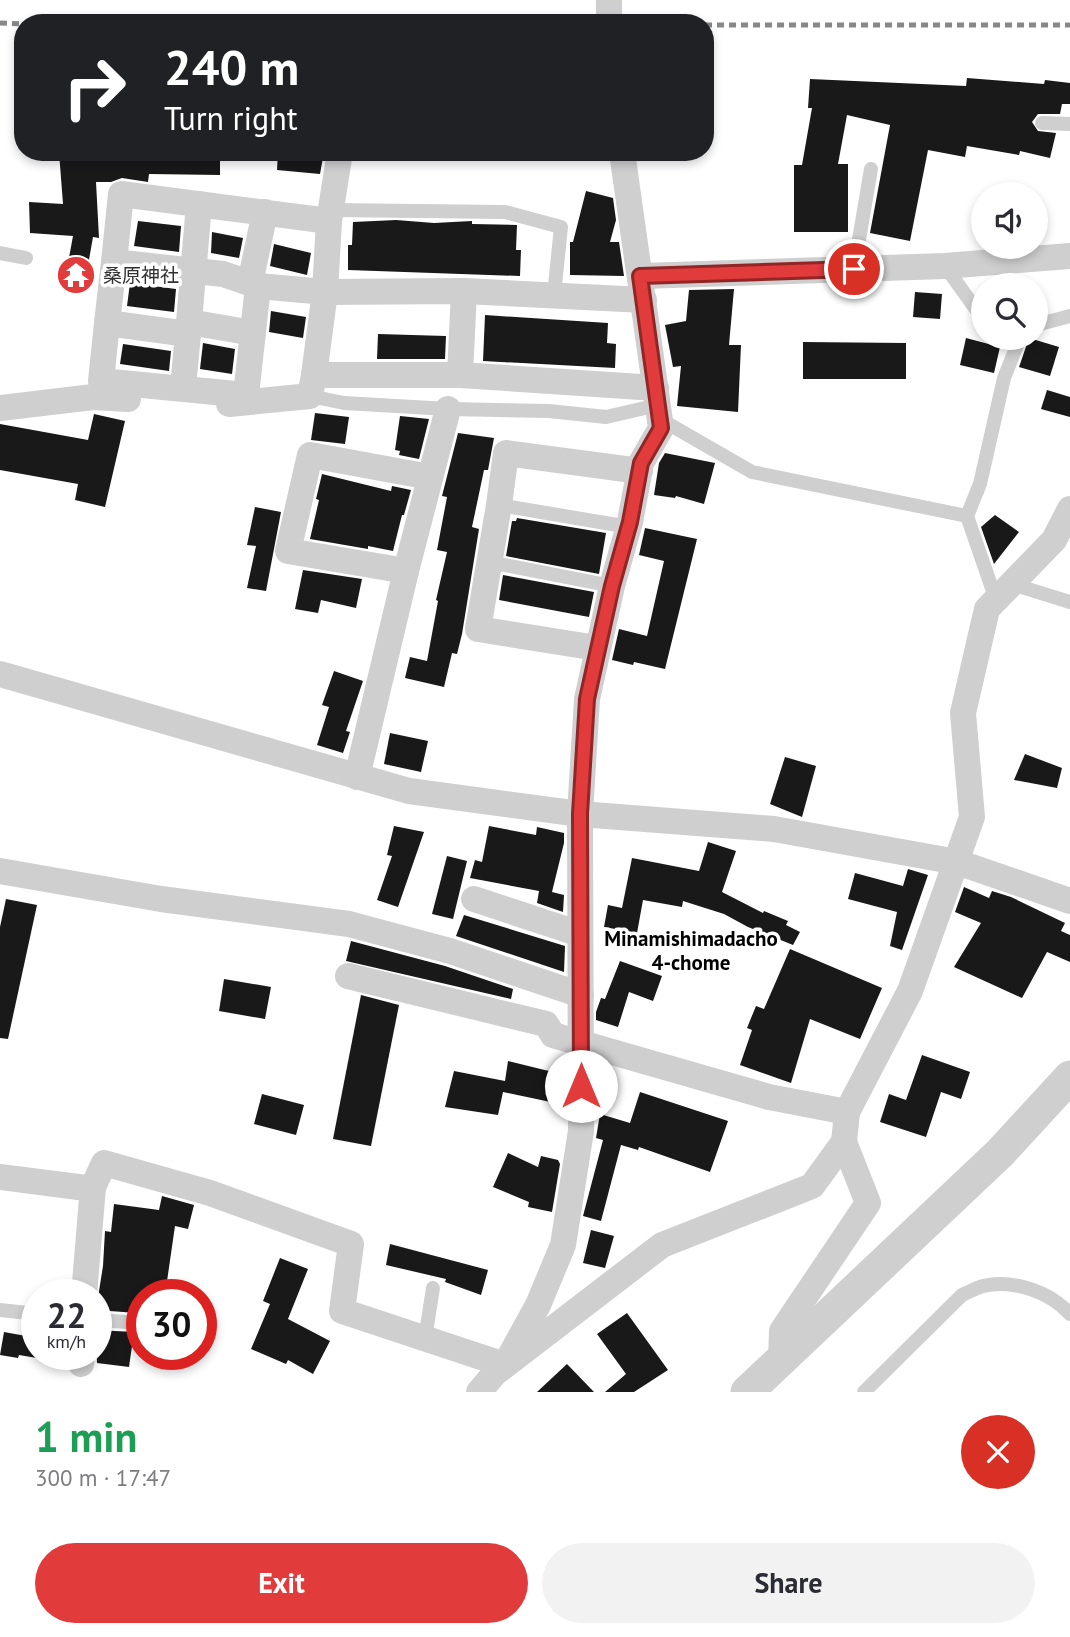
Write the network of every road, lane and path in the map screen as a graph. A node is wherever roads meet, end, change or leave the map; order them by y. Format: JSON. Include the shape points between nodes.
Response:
{"nodes":[{"id":1,"x":1042,"y":122,"type":"dead end"},
{"id":2,"x":1070,"y":124,"type":"edge"},
{"id":3,"x":339,"y":161,"type":"edge"},
{"id":4,"x":623,"y":161,"type":"edge"},
{"id":5,"x":871,"y":169,"type":"dead end"},
{"id":6,"x":200,"y":204,"type":"junction"},
{"id":7,"x":265,"y":212,"type":"junction"},
{"id":8,"x":330,"y":215,"type":"junction"},
{"id":9,"x":0,"y":253,"type":"edge"},
{"id":10,"x":1070,"y":256,"type":"edge"},
{"id":11,"x":26,"y":258,"type":"dead end"},
{"id":12,"x":114,"y":262,"type":"junction"},
{"id":13,"x":945,"y":266,"type":"junction"},
{"id":14,"x":854,"y":269,"type":"junction"},
{"id":15,"x":192,"y":271,"type":"junction"},
{"id":16,"x":254,"y":284,"type":"junction"},
{"id":17,"x":642,"y":288,"type":"junction"},
{"id":18,"x":464,"y":291,"type":"junction"},
{"id":19,"x":325,"y":292,"type":"junction"},
{"id":20,"x":554,"y":295,"type":"junction"},
{"id":21,"x":971,"y":302,"type":"edge"},
{"id":22,"x":1070,"y":316,"type":"edge"},
{"id":23,"x":1048,"y":322,"type":"edge"},
{"id":24,"x":107,"y":323,"type":"junction"},
{"id":25,"x":189,"y":328,"type":"junction"},
{"id":26,"x":253,"y":333,"type":"junction"},
{"id":27,"x":1015,"y":350,"type":"edge"},
{"id":28,"x":460,"y":375,"type":"junction"},
{"id":29,"x":312,"y":385,"type":"junction"},
{"id":30,"x":183,"y":387,"type":"junction"},
{"id":31,"x":658,"y":404,"type":"junction"},
{"id":32,"x":0,"y":408,"type":"edge"},
{"id":33,"x":448,"y":409,"type":"junction"},
{"id":34,"x":640,"y":471,"type":"junction"},
{"id":35,"x":430,"y":477,"type":"junction"},
{"id":36,"x":499,"y":505,"type":"junction"},
{"id":37,"x":1070,"y":509,"type":"edge"},
{"id":38,"x":967,"y":516,"type":"junction"},
{"id":39,"x":629,"y":527,"type":"junction"},
{"id":40,"x":489,"y":562,"type":"junction"},
{"id":41,"x":406,"y":571,"type":"junction"},
{"id":42,"x":612,"y":586,"type":"junction"},
{"id":43,"x":1004,"y":592,"type":"junction"},
{"id":44,"x":1070,"y":602,"type":"edge"},
{"id":45,"x":597,"y":648,"type":"junction"},
{"id":46,"x":0,"y":674,"type":"edge"},
{"id":47,"x":357,"y":776,"type":"junction"},
{"id":48,"x":580,"y":814,"type":"junction"},
{"id":49,"x":957,"y":862,"type":"junction"},
{"id":50,"x":0,"y":871,"type":"edge"},
{"id":51,"x":474,"y":899,"type":"dead end"},
{"id":52,"x":1070,"y":901,"type":"edge"},
{"id":53,"x":580,"y":934,"type":"junction"},
{"id":54,"x":348,"y":976,"type":"dead end"},
{"id":55,"x":580,"y":995,"type":"junction"},
{"id":56,"x":581,"y":1041,"type":"junction"},
{"id":57,"x":1070,"y":1077,"type":"edge"},
{"id":58,"x":847,"y":1112,"type":"junction"},
{"id":59,"x":844,"y":1142,"type":"junction"},
{"id":60,"x":0,"y":1177,"type":"edge"},
{"id":61,"x":93,"y":1187,"type":"junction"},
{"id":62,"x":85,"y":1279,"type":"edge"},
{"id":63,"x":433,"y":1289,"type":"dead end"},
{"id":64,"x":0,"y":1310,"type":"edge"},
{"id":65,"x":21,"y":1312,"type":"edge"},
{"id":66,"x":1070,"y":1314,"type":"edge"},
{"id":67,"x":425,"y":1339,"type":"junction"},
{"id":68,"x":781,"y":1362,"type":"junction"},
{"id":69,"x":505,"y":1365,"type":"junction"},
{"id":70,"x":479,"y":1392,"type":"edge"},
{"id":71,"x":747,"y":1392,"type":"edge"},
{"id":72,"x":864,"y":1392,"type":"edge"}],
"edges":[{"from":1,"to":2,"type":"lane"},
{"from":3,"to":8,"type":"street"},
{"from":4,"to":17,"type":"street"},
{"from":5,"to":14,"type":"lane"},
{"from":6,"to":7,"type":"street"},
{"from":6,"to":12,"type":"street","via":[[121,194]]},
{"from":6,"to":15,"type":"street"},
{"from":7,"to":8,"type":"street"},
{"from":7,"to":16,"type":"street"},
{"from":8,"to":19,"type":"street"},
{"from":8,"to":20,"type":"lane","via":[[505,212],[561,227]]},
{"from":9,"to":11,"type":"lane"},
{"from":10,"to":13,"type":"street"},
{"from":12,"to":15,"type":"street"},
{"from":12,"to":24,"type":"street"},
{"from":13,"to":14,"type":"street"},
{"from":13,"to":21,"type":"lane"},
{"from":14,"to":17,"type":"street"},
{"from":15,"to":16,"type":"street"},
{"from":15,"to":25,"type":"street"},
{"from":16,"to":19,"type":"street"},
{"from":16,"to":26,"type":"street"},
{"from":17,"to":20,"type":"street"},
{"from":17,"to":31,"type":"street"},
{"from":18,"to":19,"type":"street"},
{"from":18,"to":20,"type":"street"},
{"from":18,"to":28,"type":"street"},
{"from":19,"to":29,"type":"street"},
{"from":22,"to":23,"type":"lane"},
{"from":24,"to":25,"type":"street"},
{"from":24,"to":30,"type":"street","via":[[101,381]]},
{"from":25,"to":26,"type":"street"},
{"from":25,"to":30,"type":"street"},
{"from":26,"to":30,"type":"street","via":[[246,395]]},
{"from":27,"to":38,"type":"lane","via":[[1004,378],[980,484]]},
{"from":28,"to":29,"type":"street"},
{"from":28,"to":31,"type":"street"},
{"from":29,"to":32,"type":"street","via":[[223,405],[93,397]]},
{"from":29,"to":33,"type":"lane","via":[[344,403]]},
{"from":31,"to":33,"type":"lane","via":[[606,417]]},
{"from":31,"to":34,"type":"street","via":[[661,428]]},
{"from":31,"to":38,"type":"lane","via":[[752,472]]},
{"from":33,"to":35,"type":"street"},
{"from":34,"to":36,"type":"street","via":[[506,453]]},
{"from":34,"to":39,"type":"street"},
{"from":35,"to":41,"type":"street"},
{"from":35,"to":41,"type":"street","via":[[310,456],[288,551]]},
{"from":36,"to":39,"type":"lane"},
{"from":36,"to":40,"type":"street"},
{"from":37,"to":43,"type":"street","via":[[1054,540]]},
{"from":38,"to":43,"type":"lane"},
{"from":39,"to":42,"type":"street"},
{"from":40,"to":42,"type":"lane"},
{"from":40,"to":45,"type":"street","via":[[478,629]]},
{"from":41,"to":47,"type":"street"},
{"from":42,"to":45,"type":"street"},
{"from":43,"to":44,"type":"lane"},
{"from":43,"to":49,"type":"street","via":[[986,609],[963,713],[972,817]]},
{"from":45,"to":48,"type":"street","via":[[587,699]]},
{"from":46,"to":47,"type":"street"},
{"from":47,"to":48,"type":"street","via":[[409,791]]},
{"from":48,"to":49,"type":"street","via":[[774,828]]},
{"from":48,"to":53,"type":"street"},
{"from":49,"to":52,"type":"street"},
{"from":49,"to":58,"type":"street","via":[[910,991]]},
{"from":50,"to":55,"type":"street","via":[[161,899],[349,924],[450,951]]},
{"from":51,"to":53,"type":"street"},
{"from":53,"to":55,"type":"street"},
{"from":54,"to":56,"type":"street","via":[[546,1024],[554,1035]]},
{"from":55,"to":56,"type":"street"},
{"from":56,"to":58,"type":"street","via":[[769,1097]]},
{"from":56,"to":69,"type":"street","via":[[581,1131],[563,1245],[538,1305]]},
{"from":57,"to":68,"type":"street","via":[[1000,1153]]},
{"from":58,"to":59,"type":"street"},
{"from":59,"to":68,"type":"street","via":[[868,1203],[782,1331]]},
{"from":59,"to":69,"type":"street","via":[[812,1186],[662,1245]]},
{"from":60,"to":61,"type":"street"},
{"from":61,"to":62,"type":"street"},
{"from":61,"to":67,"type":"street","via":[[104,1163],[210,1192],[351,1244],[342,1311]]},
{"from":63,"to":67,"type":"lane"},
{"from":64,"to":65,"type":"lane"},
{"from":66,"to":72,"type":"lane","via":[[1059,1302],[1035,1291],[1008,1284],[983,1286],[962,1295]]},
{"from":67,"to":69,"type":"street"},
{"from":68,"to":71,"type":"street"},
{"from":69,"to":70,"type":"street"}]}
